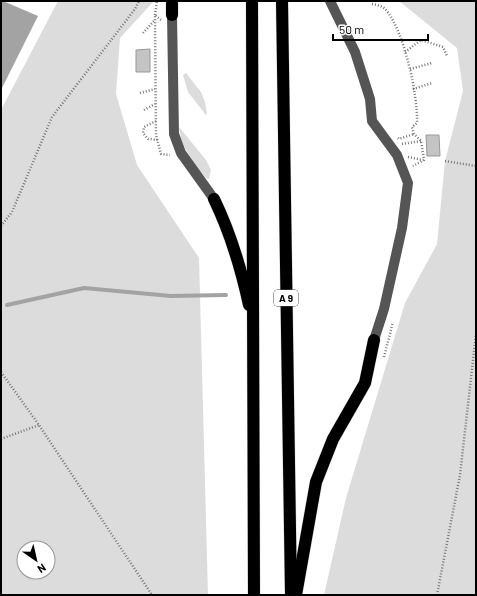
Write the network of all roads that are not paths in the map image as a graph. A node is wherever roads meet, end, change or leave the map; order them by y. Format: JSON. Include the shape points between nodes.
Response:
{"nodes":[{"id":1,"x":172,"y":1,"type":"edge"},
{"id":2,"x":252,"y":1,"type":"edge"},
{"id":3,"x":282,"y":1,"type":"edge"},
{"id":4,"x":330,"y":1,"type":"edge"},
{"id":5,"x":172,"y":15,"type":"joint"},
{"id":6,"x":214,"y":200,"type":"joint"},
{"id":7,"x":254,"y":334,"type":"junction"},
{"id":8,"x":374,"y":340,"type":"joint"},
{"id":9,"x":254,"y":595,"type":"edge"},
{"id":10,"x":291,"y":595,"type":"edge"},
{"id":11,"x":296,"y":595,"type":"edge"}],
"edges":[{"from":1,"to":5,"type":"highway"},
{"from":2,"to":7,"type":"highway"},
{"from":3,"to":10,"type":"highway","number":"A 9"},
{"from":4,"to":8,"type":"lane","via":[[355,52],[370,99],[372,121],[397,155],[408,183],[402,228],[386,302]]},
{"from":5,"to":6,"type":"lane","via":[[174,134],[177,146]]},
{"from":6,"to":7,"type":"highway","via":[[235,248]]},
{"from":7,"to":9,"type":"highway"},
{"from":8,"to":11,"type":"highway","via":[[365,383],[333,439],[316,482]]}]}
